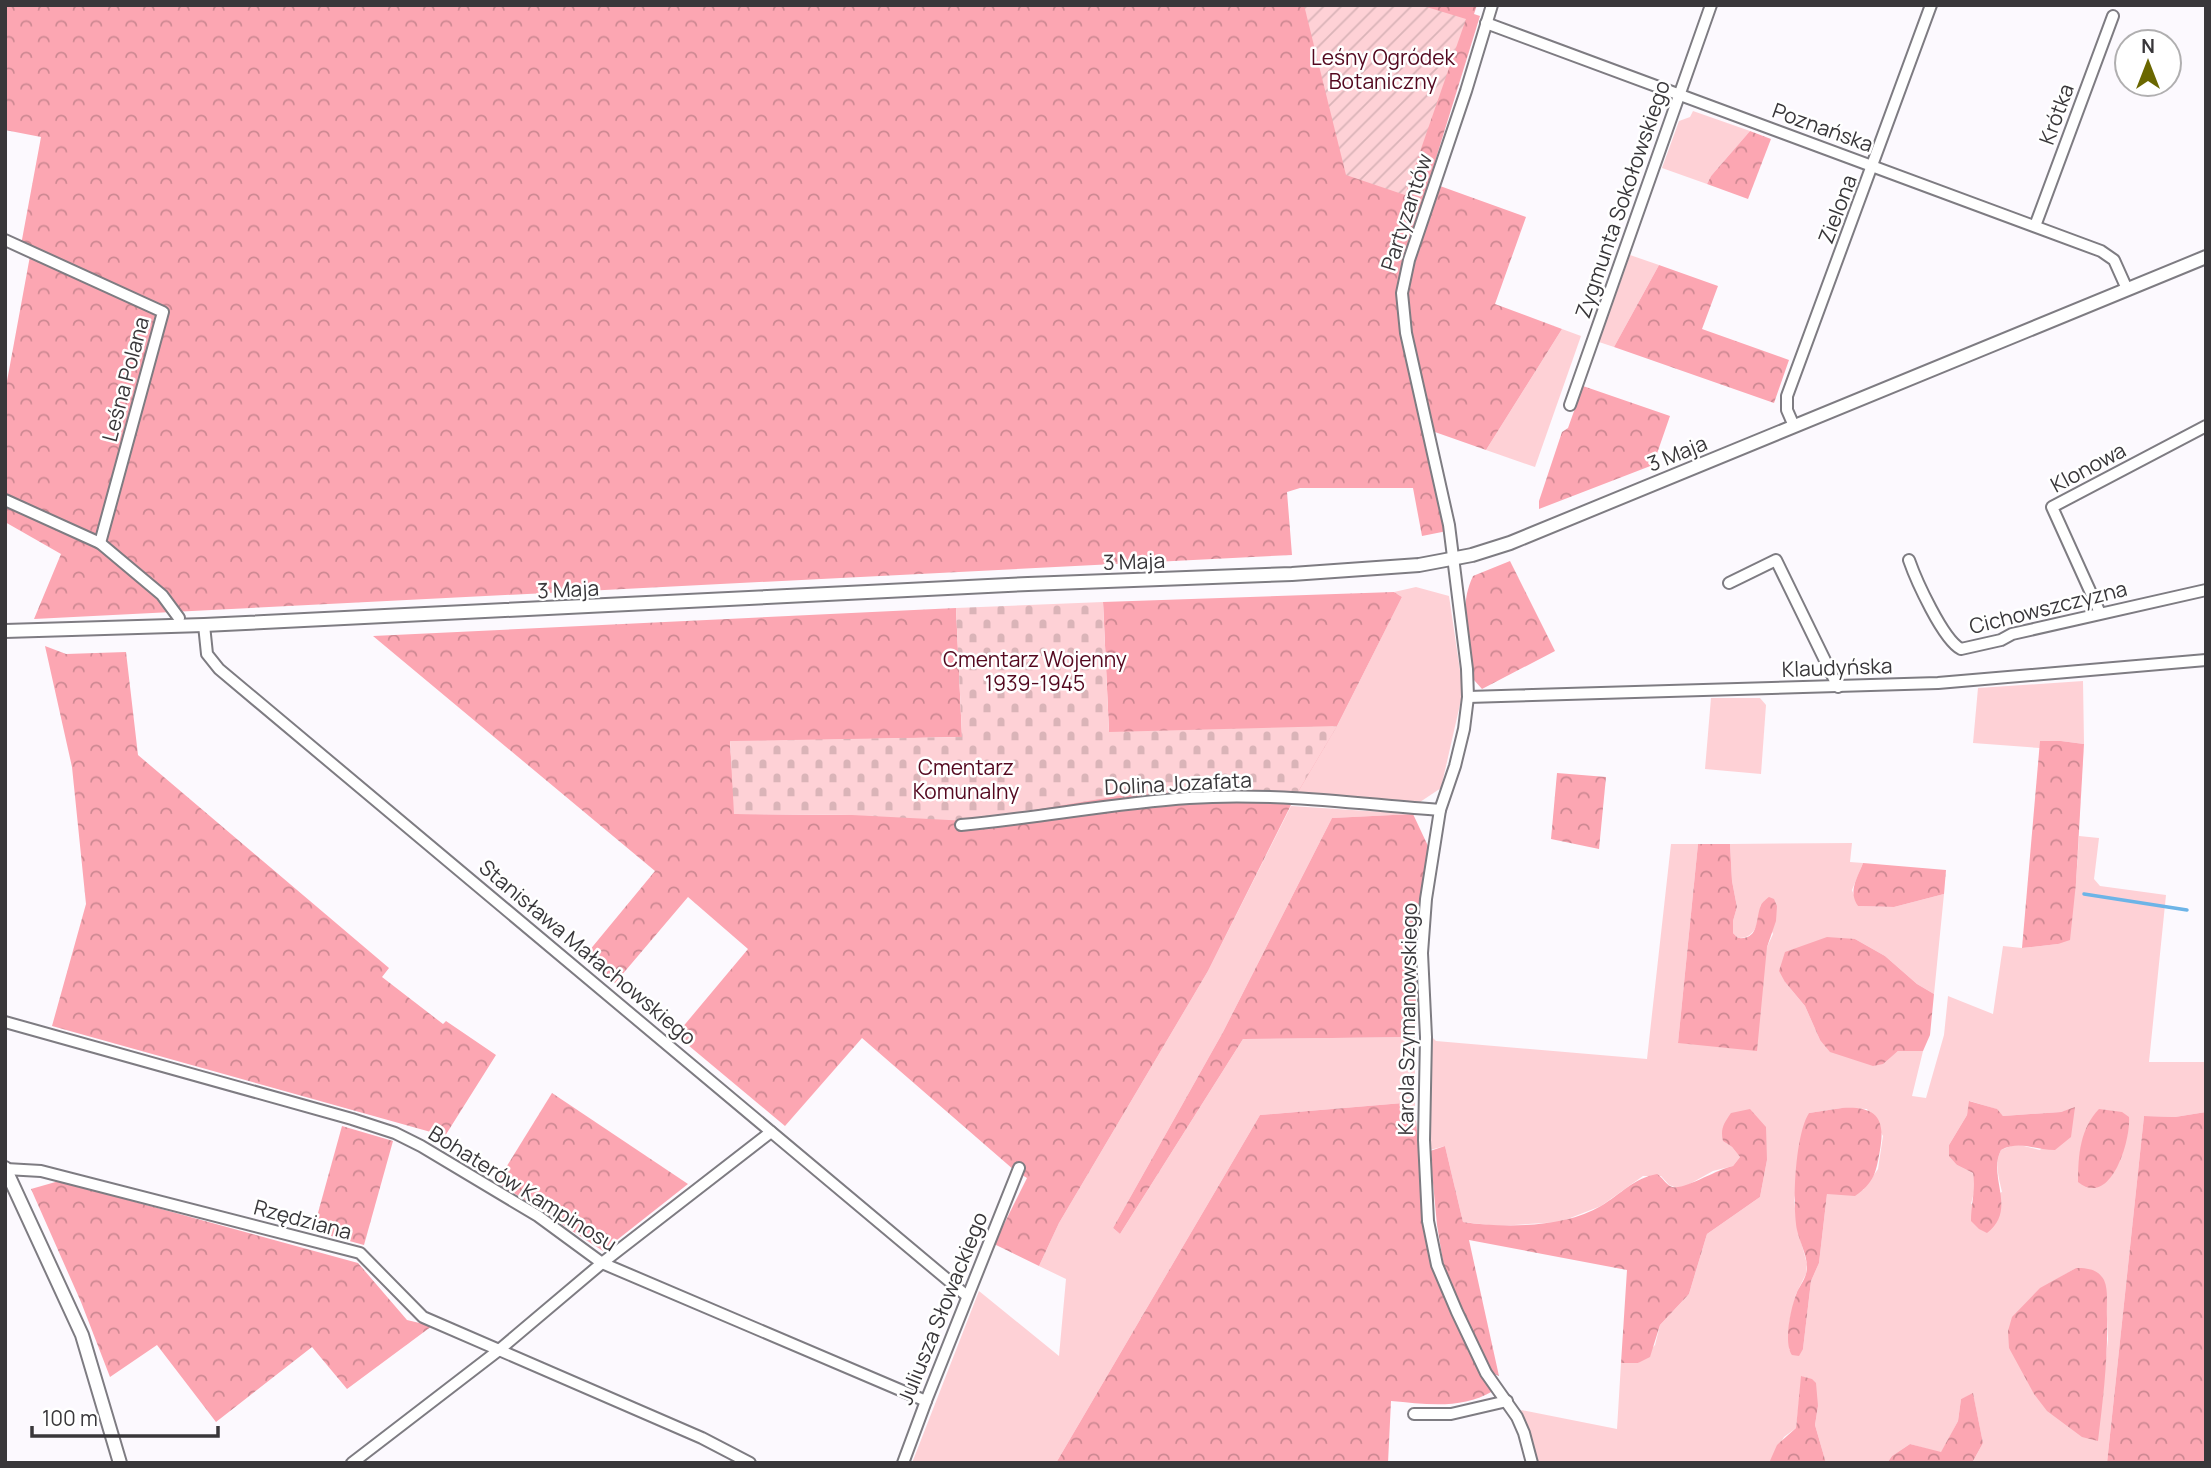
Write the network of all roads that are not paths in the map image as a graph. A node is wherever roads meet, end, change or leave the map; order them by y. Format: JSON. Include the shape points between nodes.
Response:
{"nodes":[{"id":1,"x":1492,"y":5,"type":"edge"},
{"id":2,"x":1711,"y":5,"type":"edge"},
{"id":3,"x":1931,"y":5,"type":"edge"},
{"id":4,"x":2113,"y":16,"type":"dead end"},
{"id":5,"x":1486,"y":23,"type":"junction"},
{"id":6,"x":1679,"y":94,"type":"junction"},
{"id":7,"x":1873,"y":166,"type":"junction"},
{"id":8,"x":2035,"y":226,"type":"junction"},
{"id":9,"x":5,"y":240,"type":"edge"},
{"id":10,"x":2206,"y":257,"type":"edge"},
{"id":11,"x":2127,"y":289,"type":"junction"},
{"id":12,"x":1570,"y":405,"type":"dead end"},
{"id":13,"x":1794,"y":426,"type":"junction"},
{"id":14,"x":2206,"y":426,"type":"edge"},
{"id":15,"x":5,"y":499,"type":"edge"},
{"id":16,"x":100,"y":543,"type":"junction"},
{"id":17,"x":1453,"y":558,"type":"junction"},
{"id":18,"x":1909,"y":560,"type":"dead end"},
{"id":19,"x":1728,"y":583,"type":"dead end"},
{"id":20,"x":2206,"y":590,"type":"edge"},
{"id":21,"x":2099,"y":613,"type":"junction"},
{"id":22,"x":179,"y":618,"type":"dead end"},
{"id":23,"x":204,"y":625,"type":"junction"},
{"id":24,"x":5,"y":631,"type":"edge"},
{"id":25,"x":2206,"y":660,"type":"edge"},
{"id":26,"x":1838,"y":687,"type":"junction"},
{"id":27,"x":1468,"y":697,"type":"junction"},
{"id":28,"x":1440,"y":810,"type":"junction"},
{"id":29,"x":961,"y":825,"type":"dead end"},
{"id":30,"x":5,"y":1022,"type":"edge"},
{"id":31,"x":771,"y":1132,"type":"junction"},
{"id":32,"x":6,"y":1168,"type":"edge"},
{"id":33,"x":1019,"y":1168,"type":"dead end"},
{"id":34,"x":602,"y":1263,"type":"junction"},
{"id":35,"x":967,"y":1296,"type":"junction"},
{"id":36,"x":499,"y":1350,"type":"junction"},
{"id":37,"x":926,"y":1401,"type":"junction"},
{"id":38,"x":1507,"y":1401,"type":"junction"},
{"id":39,"x":1414,"y":1414,"type":"dead end"},
{"id":40,"x":120,"y":1463,"type":"edge"},
{"id":41,"x":352,"y":1463,"type":"edge"},
{"id":42,"x":750,"y":1463,"type":"edge"},
{"id":43,"x":903,"y":1463,"type":"edge"},
{"id":44,"x":1532,"y":1463,"type":"edge"}],
"edges":[{"from":1,"to":5,"type":"street","name":"Partyzantów"},
{"from":2,"to":6,"type":"street","name":"Zygmunta Sokołowskiego"},
{"from":3,"to":7,"type":"street","name":"Zielona"},
{"from":4,"to":8,"type":"street","name":"Krótka"},
{"from":5,"to":6,"type":"street","name":"Poznańska"},
{"from":5,"to":17,"type":"street","name":"Partyzantów","via":[[1402,293],[1406,333]]},
{"from":6,"to":7,"type":"street","name":"Poznańska"},
{"from":6,"to":12,"type":"street","name":"Zygmunta Sokołowskiego"},
{"from":7,"to":8,"type":"street","name":"Poznańska"},
{"from":7,"to":13,"type":"street","name":"Zielona","via":[[1787,396]]},
{"from":8,"to":11,"type":"street","name":"Poznańska","via":[[2109,257]]},
{"from":9,"to":16,"type":"street","name":"Leśna Polana","via":[[163,312]]},
{"from":10,"to":11,"type":"street","name":"3 Maja"},
{"from":11,"to":13,"type":"street","name":"3 Maja"},
{"from":13,"to":17,"type":"street","name":"3 Maja","via":[[1510,543]]},
{"from":14,"to":21,"type":"street","name":"Klonowa","via":[[2052,507]]},
{"from":15,"to":16,"type":"street"},
{"from":16,"to":22,"type":"street","via":[[162,595]]},
{"from":17,"to":23,"type":"street","name":"3 Maja","via":[[1292,574]]},
{"from":17,"to":27,"type":"street","name":"Karola Szymanowskiego"},
{"from":18,"to":21,"type":"street","name":"Cichowszczyzna","via":[[1949,640],[1961,649]]},
{"from":19,"to":26,"type":"street","via":[[1776,561]]},
{"from":20,"to":21,"type":"street","name":"Cichowszczyzna"},
{"from":23,"to":24,"type":"street","name":"3 Maja"},
{"from":23,"to":31,"type":"street","name":"Stanisława Małachowskiego","via":[[207,654],[219,669]]},
{"from":25,"to":26,"type":"street","name":"Klaudyńska"},
{"from":26,"to":27,"type":"street","name":"Klaudyńska"},
{"from":27,"to":28,"type":"street","name":"Karola Szymanowskiego","via":[[1455,766]]},
{"from":28,"to":29,"type":"street","name":"Dolina Jozafata","via":[[1237,796],[1102,806]]},
{"from":28,"to":38,"type":"street","name":"Karola Szymanowskiego","via":[[1422,953],[1428,1221],[1437,1265],[1457,1312],[1486,1373]]},
{"from":30,"to":34,"type":"street","name":"Bohaterów Kampinosu","via":[[395,1133],[538,1216]]},
{"from":31,"to":34,"type":"street"},
{"from":31,"to":35,"type":"street","name":"Stanisława Małachowskiego"},
{"from":32,"to":36,"type":"street","name":"Rzędziana","via":[[41,1171],[360,1253],[423,1317]]},
{"from":32,"to":40,"type":"street","via":[[82,1335]]},
{"from":33,"to":35,"type":"street","name":"Juliusza Słowackiego"},
{"from":34,"to":36,"type":"street"},
{"from":34,"to":37,"type":"street","name":"Bohaterów Kampinosu"},
{"from":35,"to":37,"type":"street","name":"Juliusza Słowackiego"},
{"from":36,"to":41,"type":"street"},
{"from":36,"to":42,"type":"street","name":"Rzędziana"},
{"from":37,"to":43,"type":"street","name":"Juliusza Słowackiego"},
{"from":38,"to":39,"type":"street","via":[[1451,1414]]},
{"from":38,"to":44,"type":"street","name":"Karola Szymanowskiego","via":[[1524,1433]]}]}
